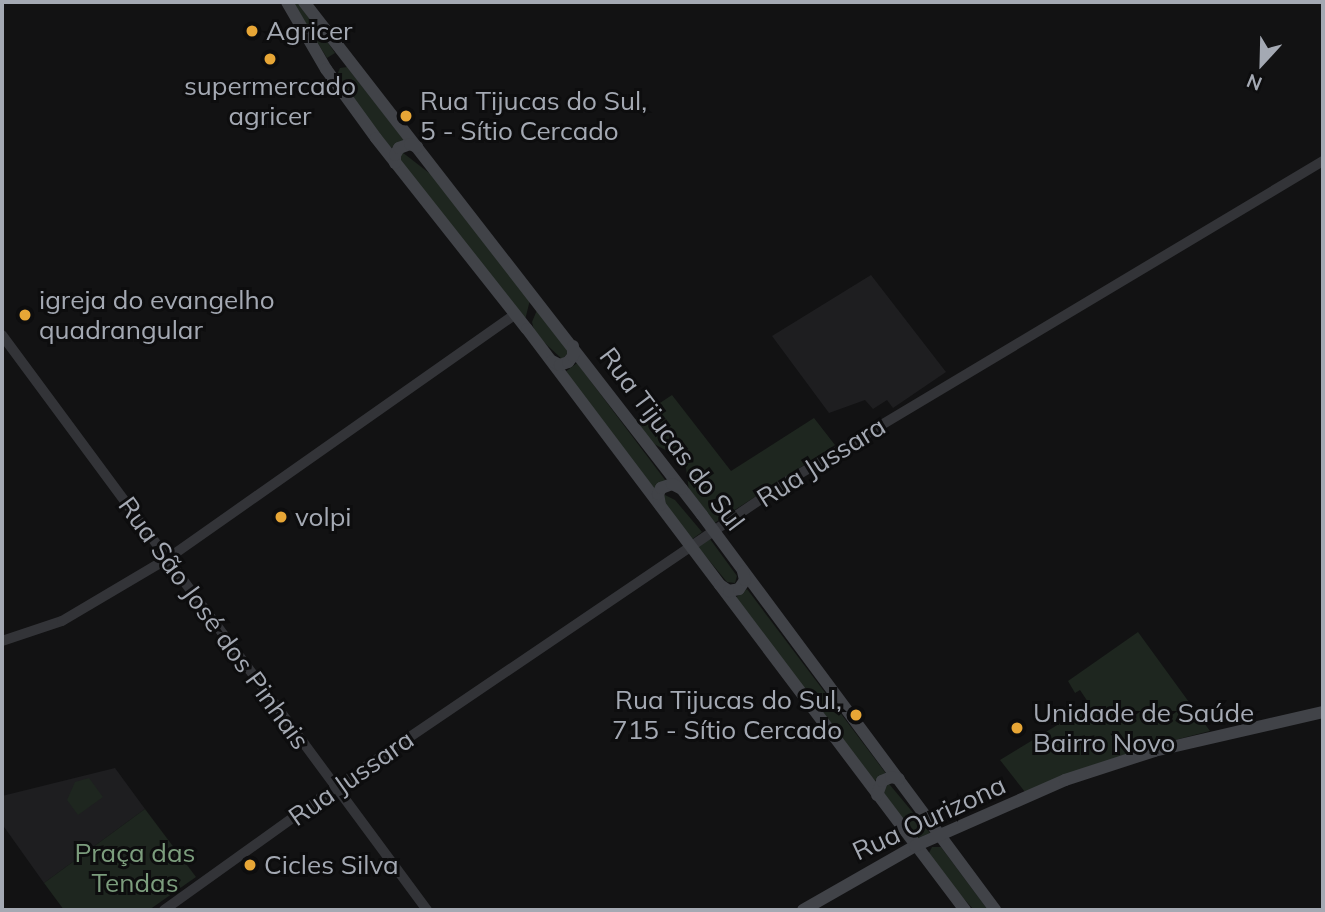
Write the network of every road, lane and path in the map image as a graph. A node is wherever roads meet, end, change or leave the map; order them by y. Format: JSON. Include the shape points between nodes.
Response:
{"nodes":[{"id":1,"x":287,"y":2,"type":"edge"},
{"id":2,"x":304,"y":2,"type":"edge"},
{"id":3,"x":417,"y":148,"type":"junction"},
{"id":4,"x":1323,"y":161,"type":"edge"},
{"id":5,"x":395,"y":163,"type":"junction"},
{"id":6,"x":516,"y":314,"type":"junction"},
{"id":7,"x":2,"y":335,"type":"edge"},
{"id":8,"x":573,"y":346,"type":"junction"},
{"id":9,"x":552,"y":361,"type":"junction"},
{"id":10,"x":682,"y":490,"type":"junction"},
{"id":11,"x":660,"y":505,"type":"junction"},
{"id":12,"x":714,"y":531,"type":"junction"},
{"id":13,"x":691,"y":546,"type":"junction"},
{"id":14,"x":167,"y":559,"type":"junction"},
{"id":15,"x":743,"y":570,"type":"junction"},
{"id":16,"x":720,"y":585,"type":"junction"},
{"id":17,"x":2,"y":641,"type":"edge"},
{"id":18,"x":1323,"y":712,"type":"edge"},
{"id":19,"x":899,"y":779,"type":"junction"},
{"id":20,"x":336,"y":788,"type":"junction"},
{"id":21,"x":877,"y":795,"type":"junction"},
{"id":22,"x":940,"y":836,"type":"junction"},
{"id":23,"x":915,"y":846,"type":"junction"},
{"id":24,"x":164,"y":910,"type":"edge"},
{"id":25,"x":427,"y":910,"type":"edge"},
{"id":26,"x":803,"y":910,"type":"edge"},
{"id":27,"x":965,"y":910,"type":"edge"},
{"id":28,"x":995,"y":910,"type":"edge"}],
"edges":[{"from":1,"to":5,"type":"main road","name":"Rua Tijucas do Sul","via":[[326,69]]},
{"from":2,"to":3,"type":"main road","name":"Rua Tijucas do Sul"},
{"from":3,"to":5,"type":"main road","via":[[410,144],[399,148]]},
{"from":3,"to":8,"type":"main road","name":"Rua Tijucas do Sul"},
{"from":4,"to":12,"type":"street","name":"Rua Jussara","via":[[786,482]]},
{"from":5,"to":6,"type":"main road","name":"Rua Tijucas do Sul"},
{"from":6,"to":9,"type":"main road","name":"Rua Tijucas do Sul"},
{"from":6,"to":14,"type":"street"},
{"from":7,"to":14,"type":"street","name":"Rua São José dos Pinhais"},
{"from":8,"to":9,"type":"main road","via":[[568,362]]},
{"from":8,"to":10,"type":"main road","name":"Rua Tijucas do Sul"},
{"from":9,"to":11,"type":"main road","name":"Rua Tijucas do Sul"},
{"from":10,"to":11,"type":"main road","via":[[672,484],[661,488]]},
{"from":10,"to":12,"type":"main road","name":"Rua Tijucas do Sul"},
{"from":11,"to":13,"type":"main road","name":"Rua Tijucas do Sul"},
{"from":12,"to":13,"type":"street","name":"Rua Jussara"},
{"from":12,"to":15,"type":"main road","name":"Rua Tijucas do Sul"},
{"from":13,"to":16,"type":"main road","name":"Rua Tijucas do Sul"},
{"from":13,"to":20,"type":"street","name":"Rua Jussara"},
{"from":14,"to":17,"type":"street","via":[[62,621]]},
{"from":14,"to":20,"type":"street","name":"Rua São José dos Pinhais"},
{"from":15,"to":16,"type":"main road","via":[[745,580],[739,589],[729,591]]},
{"from":15,"to":19,"type":"main road","name":"Rua Tijucas do Sul"},
{"from":16,"to":21,"type":"main road","name":"Rua Tijucas do Sul"},
{"from":18,"to":22,"type":"main road","name":"Rua Ourizona","via":[[1154,751],[1077,776]]},
{"from":19,"to":21,"type":"main road","via":[[883,780]]},
{"from":19,"to":22,"type":"main road","name":"Rua Tijucas do Sul"},
{"from":20,"to":24,"type":"street","name":"Rua Jussara"},
{"from":20,"to":25,"type":"street","name":"Rua São José dos Pinhais"},
{"from":21,"to":23,"type":"main road","name":"Rua Tijucas do Sul"},
{"from":22,"to":23,"type":"main road","name":"Rua Ourizona"},
{"from":22,"to":28,"type":"main road","name":"Rua Tijucas do Sul"},
{"from":23,"to":26,"type":"main road","name":"Rua Ourizona"},
{"from":23,"to":27,"type":"main road","name":"Rua Tijucas do Sul"}]}
